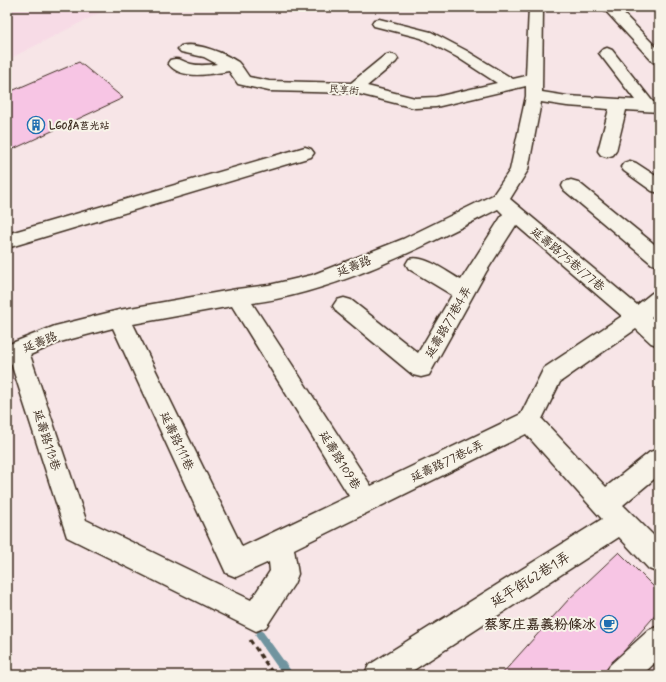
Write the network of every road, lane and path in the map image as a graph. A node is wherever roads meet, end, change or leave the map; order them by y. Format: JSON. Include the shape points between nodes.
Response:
{"nodes":[{"id":1,"x":536,"y":7,"type":"edge"},
{"id":2,"x":609,"y":7,"type":"edge"},
{"id":3,"x":380,"y":23,"type":"dead end"},
{"id":4,"x":186,"y":49,"type":"dead end"},
{"id":5,"x":607,"y":53,"type":"dead end"},
{"id":6,"x":390,"y":59,"type":"dead end"},
{"id":7,"x":659,"y":59,"type":"edge"},
{"id":8,"x":176,"y":63,"type":"dead end"},
{"id":9,"x":233,"y":66,"type":"junction"},
{"id":10,"x":510,"y":84,"type":"junction"},
{"id":11,"x":534,"y":87,"type":"junction"},
{"id":12,"x":355,"y":88,"type":"junction"},
{"id":13,"x":620,"y":104,"type":"junction"},
{"id":14,"x":654,"y":107,"type":"edge"},
{"id":15,"x":607,"y":151,"type":"dead end"},
{"id":16,"x":304,"y":153,"type":"dead end"},
{"id":17,"x":630,"y":167,"type":"dead end"},
{"id":18,"x":571,"y":186,"type":"dead end"},
{"id":19,"x":659,"y":187,"type":"edge"},
{"id":20,"x":507,"y":206,"type":"junction"},
{"id":21,"x":7,"y":241,"type":"edge"},
{"id":22,"x":659,"y":259,"type":"edge"},
{"id":23,"x":416,"y":264,"type":"dead end"},
{"id":24,"x":465,"y":292,"type":"junction"},
{"id":25,"x":237,"y":297,"type":"junction"},
{"id":26,"x":659,"y":299,"type":"edge"},
{"id":27,"x":344,"y":306,"type":"dead end"},
{"id":28,"x":637,"y":317,"type":"junction"},
{"id":29,"x":119,"y":318,"type":"junction"},
{"id":30,"x":659,"y":337,"type":"edge"},
{"id":31,"x":12,"y":353,"type":"edge"},
{"id":32,"x":529,"y":421,"type":"junction"},
{"id":33,"x":659,"y":460,"type":"edge"},
{"id":34,"x":366,"y":501,"type":"junction"},
{"id":35,"x":613,"y":513,"type":"junction"},
{"id":36,"x":280,"y":543,"type":"junction"},
{"id":37,"x":659,"y":560,"type":"edge"},
{"id":38,"x":236,"y":564,"type":"joint"},
{"id":39,"x":256,"y":617,"type":"junction"},
{"id":40,"x":659,"y":640,"type":"edge"},
{"id":41,"x":623,"y":674,"type":"edge"},
{"id":42,"x":274,"y":675,"type":"edge"},
{"id":43,"x":379,"y":675,"type":"edge"}],
"edges":[{"from":1,"to":11,"type":"street"},
{"from":2,"to":7,"type":"street"},
{"from":3,"to":10,"type":"street","via":[[426,35]]},
{"from":4,"to":9,"type":"street","name":"民享街","via":[[208,53]]},
{"from":5,"to":14,"type":"street"},
{"from":6,"to":12,"type":"street"},
{"from":8,"to":9,"type":"street","via":[[188,69],[208,70]]},
{"from":9,"to":12,"type":"street","name":"民享街","via":[[244,81],[270,86]]},
{"from":10,"to":11,"type":"street","name":"民享街"},
{"from":10,"to":12,"type":"street","name":"民享街","via":[[436,102],[415,104]]},
{"from":11,"to":13,"type":"street","via":[[567,101]]},
{"from":11,"to":20,"type":"street","via":[[519,170]]},
{"from":13,"to":14,"type":"street"},
{"from":13,"to":15,"type":"street"},
{"from":16,"to":21,"type":"street"},
{"from":17,"to":19,"type":"street"},
{"from":18,"to":22,"type":"street"},
{"from":20,"to":24,"type":"street","name":"延壽路77巷4弄"},
{"from":20,"to":25,"type":"street","name":"延壽路","via":[[316,282],[269,293]]},
{"from":20,"to":28,"type":"street","name":"延壽路75巷/77巷"},
{"from":23,"to":24,"type":"street"},
{"from":24,"to":27,"type":"street","name":"延壽路77巷4弄","via":[[421,368]]},
{"from":25,"to":29,"type":"street","name":"延壽路"},
{"from":25,"to":34,"type":"street","name":"延壽路109巷"},
{"from":26,"to":28,"type":"street"},
{"from":28,"to":30,"type":"street","name":"延壽路75巷/77巷"},
{"from":28,"to":32,"type":"street","via":[[552,375]]},
{"from":29,"to":31,"type":"street","name":"延壽路","via":[[55,335]]},
{"from":29,"to":38,"type":"street","name":"延壽路111巷"},
{"from":31,"to":39,"type":"street","name":"延壽路113巷","via":[[76,528]]},
{"from":32,"to":34,"type":"street","name":"延壽路77巷6弄"},
{"from":32,"to":35,"type":"street"},
{"from":33,"to":35,"type":"street","name":"延平街62巷1弄"},
{"from":34,"to":36,"type":"street","name":"延壽路109巷"},
{"from":35,"to":37,"type":"street"},
{"from":35,"to":43,"type":"street","name":"延平街62巷1弄"},
{"from":36,"to":38,"type":"street","name":"延壽路109巷"},
{"from":36,"to":39,"type":"street","via":[[284,574]]},
{"from":39,"to":42,"type":"path","via":[[247,637]]},
{"from":40,"to":41,"type":"street"}]}
